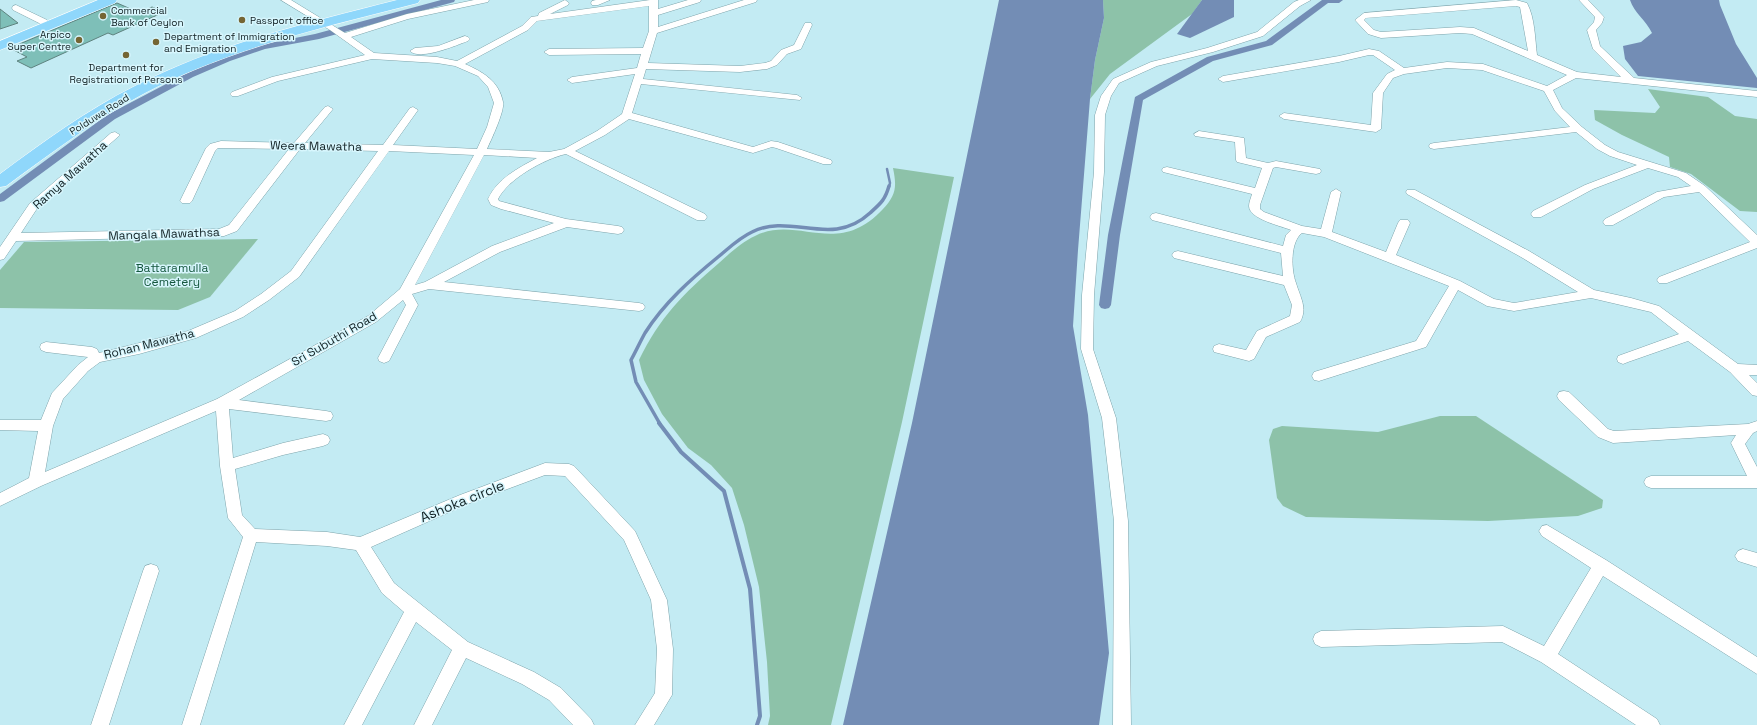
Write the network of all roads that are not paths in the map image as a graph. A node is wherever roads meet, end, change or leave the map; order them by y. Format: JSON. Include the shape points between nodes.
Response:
{"nodes":[{"id":1,"x":98,"y":0,"type":"edge"},
{"id":2,"x":110,"y":0,"type":"edge"},
{"id":3,"x":285,"y":0,"type":"edge"},
{"id":4,"x":391,"y":0,"type":"edge"},
{"id":5,"x":413,"y":0,"type":"edge"},
{"id":6,"x":485,"y":0,"type":"edge"},
{"id":7,"x":606,"y":0,"type":"edge"},
{"id":8,"x":697,"y":0,"type":"edge"},
{"id":9,"x":753,"y":0,"type":"edge"},
{"id":10,"x":1307,"y":0,"type":"edge"},
{"id":11,"x":1583,"y":0,"type":"edge"},
{"id":12,"x":595,"y":2,"type":"dead end"},
{"id":13,"x":565,"y":3,"type":"dead end"},
{"id":14,"x":655,"y":5,"type":"edge"},
{"id":15,"x":16,"y":8,"type":"dead end"},
{"id":16,"x":534,"y":19,"type":"junction"},
{"id":17,"x":44,"y":22,"type":"junction"},
{"id":18,"x":808,"y":25,"type":"dead end"},
{"id":19,"x":332,"y":28,"type":"junction"},
{"id":20,"x":653,"y":31,"type":"junction"},
{"id":21,"x":465,"y":39,"type":"dead end"},
{"id":22,"x":0,"y":40,"type":"edge"},
{"id":23,"x":0,"y":46,"type":"edge"},
{"id":24,"x":646,"y":51,"type":"junction"},
{"id":25,"x":549,"y":52,"type":"dead end"},
{"id":26,"x":370,"y":54,"type":"junction"},
{"id":27,"x":1533,"y":57,"type":"junction"},
{"id":28,"x":458,"y":64,"type":"junction"},
{"id":29,"x":641,"y":68,"type":"junction"},
{"id":30,"x":1402,"y":71,"type":"junction"},
{"id":31,"x":1575,"y":75,"type":"junction"},
{"id":32,"x":1222,"y":79,"type":"dead end"},
{"id":33,"x":572,"y":80,"type":"dead end"},
{"id":34,"x":1630,"y":80,"type":"junction"},
{"id":35,"x":637,"y":81,"type":"junction"},
{"id":36,"x":1548,"y":89,"type":"junction"},
{"id":37,"x":235,"y":94,"type":"dead end"},
{"id":38,"x":1757,"y":94,"type":"edge"},
{"id":39,"x":797,"y":98,"type":"dead end"},
{"id":40,"x":328,"y":109,"type":"dead end"},
{"id":41,"x":412,"y":110,"type":"dead end"},
{"id":42,"x":627,"y":115,"type":"junction"},
{"id":43,"x":1284,"y":116,"type":"dead end"},
{"id":44,"x":1578,"y":129,"type":"junction"},
{"id":45,"x":1199,"y":134,"type":"dead end"},
{"id":46,"x":115,"y":135,"type":"dead end"},
{"id":47,"x":297,"y":146,"type":"junction"},
{"id":48,"x":1434,"y":146,"type":"dead end"},
{"id":49,"x":384,"y":148,"type":"junction"},
{"id":50,"x":567,"y":151,"type":"junction"},
{"id":51,"x":481,"y":152,"type":"junction"},
{"id":52,"x":548,"y":155,"type":"junction"},
{"id":53,"x":827,"y":162,"type":"dead end"},
{"id":54,"x":1646,"y":165,"type":"junction"},
{"id":55,"x":1268,"y":166,"type":"junction"},
{"id":56,"x":1167,"y":170,"type":"dead end"},
{"id":57,"x":0,"y":171,"type":"edge"},
{"id":58,"x":1316,"y":171,"type":"dead end"},
{"id":59,"x":0,"y":182,"type":"edge"},
{"id":60,"x":1701,"y":188,"type":"junction"},
{"id":61,"x":1258,"y":192,"type":"junction"},
{"id":62,"x":1336,"y":192,"type":"dead end"},
{"id":63,"x":1411,"y":192,"type":"dead end"},
{"id":64,"x":186,"y":201,"type":"dead end"},
{"id":65,"x":1537,"y":214,"type":"dead end"},
{"id":66,"x":701,"y":217,"type":"dead end"},
{"id":67,"x":1156,"y":217,"type":"dead end"},
{"id":68,"x":1610,"y":222,"type":"dead end"},
{"id":69,"x":568,"y":223,"type":"junction"},
{"id":70,"x":1404,"y":223,"type":"dead end"},
{"id":71,"x":1300,"y":229,"type":"junction"},
{"id":72,"x":618,"y":230,"type":"dead end"},
{"id":73,"x":1326,"y":234,"type":"junction"},
{"id":74,"x":13,"y":237,"type":"junction"},
{"id":75,"x":1757,"y":243,"type":"edge"},
{"id":76,"x":2,"y":250,"type":"edge"},
{"id":77,"x":1287,"y":251,"type":"junction"},
{"id":78,"x":1178,"y":255,"type":"dead end"},
{"id":79,"x":1389,"y":257,"type":"junction"},
{"id":80,"x":1663,"y":280,"type":"dead end"},
{"id":81,"x":1289,"y":282,"type":"junction"},
{"id":82,"x":1456,"y":284,"type":"junction"},
{"id":83,"x":429,"y":285,"type":"junction"},
{"id":84,"x":405,"y":292,"type":"junction"},
{"id":85,"x":1590,"y":294,"type":"junction"},
{"id":86,"x":639,"y":307,"type":"dead end"},
{"id":87,"x":1690,"y":335,"type":"junction"},
{"id":88,"x":46,"y":347,"type":"dead end"},
{"id":89,"x":1219,"y":349,"type":"dead end"},
{"id":90,"x":96,"y":358,"type":"junction"},
{"id":91,"x":384,"y":358,"type":"dead end"},
{"id":92,"x":1623,"y":359,"type":"dead end"},
{"id":93,"x":1735,"y":369,"type":"junction"},
{"id":94,"x":1757,"y":370,"type":"edge"},
{"id":95,"x":1319,"y":376,"type":"dead end"},
{"id":96,"x":1757,"y":391,"type":"edge"},
{"id":97,"x":1564,"y":396,"type":"dead end"},
{"id":98,"x":222,"y":403,"type":"junction"},
{"id":99,"x":326,"y":416,"type":"dead end"},
{"id":100,"x":0,"y":426,"type":"edge"},
{"id":101,"x":46,"y":426,"type":"junction"},
{"id":102,"x":1752,"y":428,"type":"edge"},
{"id":103,"x":323,"y":440,"type":"dead end"},
{"id":104,"x":227,"y":466,"type":"junction"},
{"id":105,"x":1757,"y":481,"type":"edge"},
{"id":106,"x":36,"y":482,"type":"junction"},
{"id":107,"x":1651,"y":482,"type":"dead end"},
{"id":108,"x":0,"y":500,"type":"edge"},
{"id":109,"x":1547,"y":532,"type":"dead end"},
{"id":110,"x":251,"y":535,"type":"junction"},
{"id":111,"x":361,"y":544,"type":"junction"},
{"id":112,"x":1601,"y":565,"type":"junction"},
{"id":113,"x":151,"y":571,"type":"dead end"},
{"id":114,"x":414,"y":610,"type":"junction"},
{"id":115,"x":1321,"y":639,"type":"dead end"},
{"id":116,"x":462,"y":648,"type":"junction"},
{"id":117,"x":1547,"y":656,"type":"junction"},
{"id":118,"x":1757,"y":666,"type":"edge"},
{"id":119,"x":100,"y":725,"type":"edge"},
{"id":120,"x":191,"y":725,"type":"edge"},
{"id":121,"x":353,"y":725,"type":"edge"},
{"id":122,"x":423,"y":725,"type":"edge"},
{"id":123,"x":585,"y":725,"type":"edge"},
{"id":124,"x":644,"y":725,"type":"edge"},
{"id":125,"x":1122,"y":725,"type":"edge"},
{"id":126,"x":1651,"y":725,"type":"edge"}],
"edges":[{"from":1,"to":17,"type":"main road"},
{"from":2,"to":23,"type":"main road"},
{"from":3,"to":19,"type":"street"},
{"from":4,"to":19,"type":"main road","name":"Polduwa Road"},
{"from":5,"to":19,"type":"main road","name":"Polduwa Road"},
{"from":6,"to":19,"type":"street","via":[[440,11]]},
{"from":7,"to":12,"type":"street"},
{"from":8,"to":14,"type":"street"},
{"from":9,"to":20,"type":"street"},
{"from":10,"to":125,"type":"street","via":[[1297,4],[1260,34],[1154,64],[1116,81],[1106,96],[1100,115],[1100,172],[1088,295],[1087,349],[1109,418],[1121,521]]},
{"from":11,"to":34,"type":"street","via":[[1600,17],[1592,30],[1596,47]]},
{"from":13,"to":16,"type":"street"},
{"from":14,"to":16,"type":"street"},
{"from":14,"to":20,"type":"street"},
{"from":15,"to":17,"type":"street"},
{"from":16,"to":28,"type":"street","via":[[525,28]]},
{"from":17,"to":22,"type":"main road"},
{"from":18,"to":29,"type":"street","via":[[798,47],[784,52],[774,63],[767,66]]},
{"from":19,"to":26,"type":"street"},
{"from":19,"to":57,"type":"main road","name":"Polduwa Road","via":[[228,45],[153,75],[100,102]]},
{"from":19,"to":59,"type":"main road","name":"Polduwa Road","via":[[233,50],[160,79],[109,105]]},
{"from":20,"to":24,"type":"street"},
{"from":21,"to":26,"type":"street","via":[[430,51]]},
{"from":24,"to":25,"type":"street"},
{"from":24,"to":29,"type":"street"},
{"from":26,"to":28,"type":"street","name":"Sri Subuthi Road"},
{"from":26,"to":37,"type":"street","via":[[276,79]]},
{"from":27,"to":27,"type":"street","via":[[1527,14],[1524,5],[1516,3],[1364,16],[1359,20],[1371,32],[1381,35],[1474,31]]},
{"from":27,"to":31,"type":"street"},
{"from":28,"to":51,"type":"street","name":"Sri Subuthi Road","via":[[481,74],[492,86],[499,103]]},
{"from":29,"to":33,"type":"street"},
{"from":29,"to":35,"type":"street"},
{"from":30,"to":32,"type":"street","via":[[1376,53],[1369,52]]},
{"from":30,"to":36,"type":"street","via":[[1447,64],[1483,67]]},
{"from":30,"to":43,"type":"street","via":[[1390,76],[1378,93],[1376,129]]},
{"from":31,"to":34,"type":"street"},
{"from":31,"to":36,"type":"street"},
{"from":34,"to":38,"type":"street"},
{"from":35,"to":39,"type":"street"},
{"from":35,"to":42,"type":"street"},
{"from":36,"to":44,"type":"street","via":[[1558,109]]},
{"from":40,"to":47,"type":"street","name":"Mangala Mawathsa"},
{"from":41,"to":49,"type":"street","name":"Rohan Mawatha"},
{"from":42,"to":50,"type":"street","via":[[601,134]]},
{"from":42,"to":53,"type":"street","via":[[753,150],[771,144],[778,145]]},
{"from":44,"to":48,"type":"street"},
{"from":44,"to":54,"type":"street","via":[[1614,154]]},
{"from":45,"to":55,"type":"street","via":[[1240,140],[1241,160]]},
{"from":46,"to":74,"type":"street","name":"Ramya Mawatha","via":[[34,206]]},
{"from":47,"to":49,"type":"street","name":"Weera Mawatha"},
{"from":47,"to":64,"type":"street","name":"Weera Mawatha","via":[[214,146]]},
{"from":47,"to":74,"type":"street","name":"Mangala Mawathsa","via":[[228,231]]},
{"from":49,"to":51,"type":"street","name":"Weera Mawatha"},
{"from":49,"to":90,"type":"street","name":"Rohan Mawatha","via":[[295,274],[266,297],[239,314],[192,335]]},
{"from":50,"to":52,"type":"street"},
{"from":50,"to":66,"type":"street"},
{"from":51,"to":52,"type":"street","name":"Weera Mawatha"},
{"from":51,"to":84,"type":"street","name":"Sri Subuthi Road"},
{"from":52,"to":69,"type":"street","via":[[504,183],[495,192],[493,199],[495,203],[505,207]]},
{"from":54,"to":60,"type":"street","via":[[1682,175]]},
{"from":54,"to":65,"type":"street","via":[[1590,187]]},
{"from":55,"to":58,"type":"street","via":[[1276,164]]},
{"from":55,"to":61,"type":"street"},
{"from":56,"to":61,"type":"street"},
{"from":60,"to":68,"type":"street","via":[[1661,194]]},
{"from":60,"to":75,"type":"street"},
{"from":61,"to":71,"type":"street","via":[[1255,210],[1260,215]]},
{"from":62,"to":73,"type":"street"},
{"from":63,"to":85,"type":"street","via":[[1525,254]]},
{"from":67,"to":77,"type":"street"},
{"from":69,"to":72,"type":"street"},
{"from":69,"to":83,"type":"street","via":[[496,249]]},
{"from":70,"to":79,"type":"street"},
{"from":71,"to":73,"type":"street"},
{"from":71,"to":77,"type":"street","via":[[1292,235]]},
{"from":73,"to":79,"type":"street"},
{"from":74,"to":76,"type":"street","name":"Ramya Mawatha"},
{"from":75,"to":80,"type":"street"},
{"from":77,"to":81,"type":"street"},
{"from":78,"to":81,"type":"street"},
{"from":79,"to":82,"type":"street"},
{"from":81,"to":89,"type":"street","via":[[1298,305],[1296,319],[1261,334],[1249,356]]},
{"from":82,"to":85,"type":"street","via":[[1491,303],[1514,307]]},
{"from":82,"to":95,"type":"street","via":[[1420,344]]},
{"from":83,"to":84,"type":"street"},
{"from":83,"to":86,"type":"street"},
{"from":84,"to":91,"type":"street","via":[[412,305]]},
{"from":84,"to":98,"type":"street","name":"Sri Subuthi Road","via":[[372,319]]},
{"from":85,"to":87,"type":"street","via":[[1655,309]]},
{"from":87,"to":92,"type":"street"},
{"from":87,"to":93,"type":"street"},
{"from":88,"to":90,"type":"street","via":[[92,352]]},
{"from":90,"to":101,"type":"street","name":"Rohan Mawatha","via":[[83,368],[57,398]]},
{"from":93,"to":94,"type":"street"},
{"from":93,"to":96,"type":"street"},
{"from":97,"to":102,"type":"street","via":[[1603,433],[1613,438]]},
{"from":98,"to":99,"type":"street"},
{"from":98,"to":104,"type":"street"},
{"from":98,"to":106,"type":"street","name":"Sri Subuthi Road"},
{"from":100,"to":101,"type":"street"},
{"from":101,"to":106,"type":"street","name":"Rohan Mawatha"},
{"from":102,"to":105,"type":"street","via":[[1738,443]]},
{"from":103,"to":104,"type":"street"},
{"from":104,"to":110,"type":"street","via":[[235,518]]},
{"from":105,"to":107,"type":"street"},
{"from":106,"to":108,"type":"street","name":"Sri Subuthi Road"},
{"from":109,"to":112,"type":"street"},
{"from":110,"to":111,"type":"street","via":[[328,539]]},
{"from":110,"to":120,"type":"street"},
{"from":111,"to":114,"type":"street","via":[[388,588]]},
{"from":111,"to":124,"type":"street","name":"Ashoka circle","via":[[464,499],[545,468],[569,470],[630,536],[659,600],[665,649],[663,695]]},
{"from":112,"to":117,"type":"street"},
{"from":112,"to":118,"type":"street"},
{"from":113,"to":119,"type":"street"},
{"from":114,"to":116,"type":"street"},
{"from":114,"to":121,"type":"street"},
{"from":115,"to":117,"type":"street","via":[[1503,634]]},
{"from":116,"to":122,"type":"street"},
{"from":116,"to":123,"type":"street","via":[[528,678],[555,694]]},
{"from":117,"to":126,"type":"street"}]}
